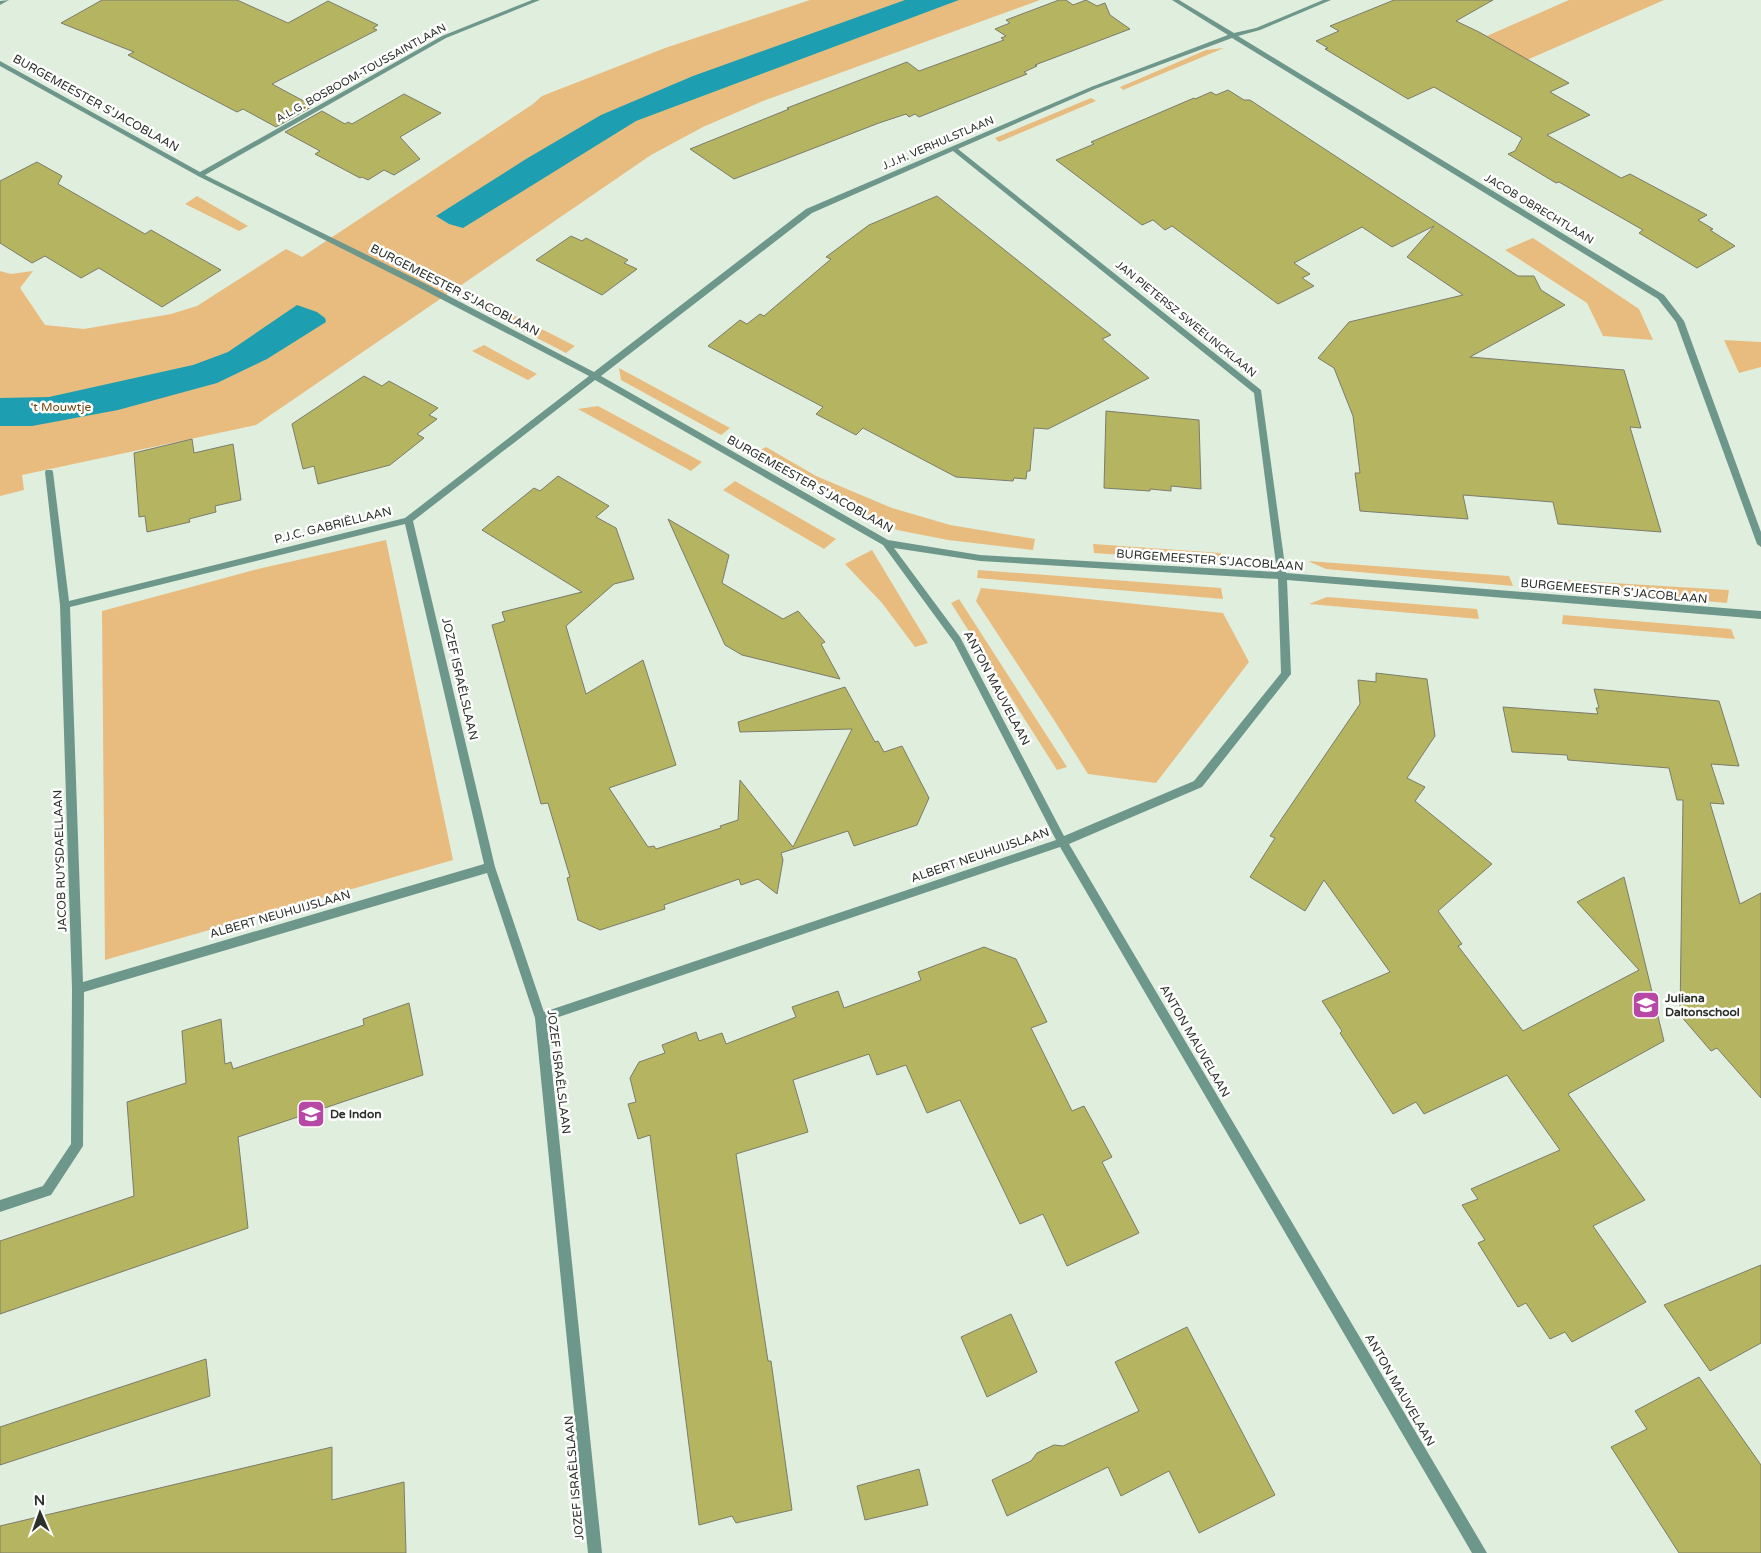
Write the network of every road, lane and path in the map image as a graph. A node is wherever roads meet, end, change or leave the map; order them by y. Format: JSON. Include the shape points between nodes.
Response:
{"nodes":[{"id":1,"x":6,"y":0,"type":"edge"},
{"id":2,"x":537,"y":0,"type":"edge"},
{"id":3,"x":1175,"y":0,"type":"edge"},
{"id":4,"x":1328,"y":0,"type":"edge"},
{"id":5,"x":0,"y":3,"type":"edge"},
{"id":6,"x":1234,"y":36,"type":"junction"},
{"id":7,"x":0,"y":63,"type":"edge"},
{"id":8,"x":954,"y":149,"type":"junction"},
{"id":9,"x":200,"y":175,"type":"junction"},
{"id":10,"x":595,"y":376,"type":"junction"},
{"id":11,"x":49,"y":472,"type":"dead end"},
{"id":12,"x":408,"y":520,"type":"junction"},
{"id":13,"x":886,"y":543,"type":"junction"},
{"id":14,"x":1761,"y":544,"type":"edge"},
{"id":15,"x":1282,"y":576,"type":"junction"},
{"id":16,"x":65,"y":605,"type":"junction"},
{"id":17,"x":1761,"y":615,"type":"edge"},
{"id":18,"x":1062,"y":842,"type":"junction"},
{"id":19,"x":490,"y":867,"type":"junction"},
{"id":20,"x":78,"y":989,"type":"junction"},
{"id":21,"x":541,"y":1018,"type":"junction"},
{"id":22,"x":0,"y":1206,"type":"edge"},
{"id":23,"x":595,"y":1553,"type":"edge"},
{"id":24,"x":1480,"y":1553,"type":"edge"}],
"edges":[{"from":1,"to":5,"type":"street"},
{"from":2,"to":9,"type":"street","name":"A.L.G. BOSBOOM-TOUSSAINTLAAN","via":[[444,37]]},
{"from":3,"to":6,"type":"street","name":"JACOB OBRECHTLAAN"},
{"from":4,"to":6,"type":"street","name":"J.J.H. VERHULSTLAAN","via":[[1258,30]]},
{"from":6,"to":8,"type":"street","name":"J.J.H. VERHULSTLAAN","via":[[1093,88]]},
{"from":6,"to":14,"type":"street","name":"JACOB OBRECHTLAAN","via":[[1661,297],[1680,320]]},
{"from":7,"to":9,"type":"street","name":"BURGEMEESTER S'JACOBLAAN"},
{"from":8,"to":10,"type":"street","name":"J.J.H. VERHULSTLAAN","via":[[808,211]]},
{"from":8,"to":15,"type":"street","name":"JAN PIETERSZ SWEELINCKLAAN","via":[[1258,392]]},
{"from":9,"to":10,"type":"street","name":"BURGEMEESTER S'JACOBLAAN"},
{"from":10,"to":12,"type":"street","name":"P.J.C. GABRIËLLAAN"},
{"from":10,"to":13,"type":"street","name":"BURGEMEESTER S'JACOBLAAN"},
{"from":11,"to":16,"type":"street","name":"JACOB RUYSDAELLAAN"},
{"from":12,"to":16,"type":"street","name":"P.J.C. GABRIËLLAAN"},
{"from":12,"to":19,"type":"street","name":"JOZEF ISRAËLSLAAN"},
{"from":13,"to":15,"type":"street","name":"BURGEMEESTER S'JACOBLAAN","via":[[980,558]]},
{"from":13,"to":18,"type":"street","name":"ANTON MAUVELAAN","via":[[957,640]]},
{"from":15,"to":17,"type":"street","name":"BURGEMEESTER S'JACOBLAAN"},
{"from":15,"to":18,"type":"street","name":"ALBERT NEUHUIJSLAAN","via":[[1286,674],[1198,784]]},
{"from":16,"to":20,"type":"street","name":"JACOB RUYSDAELLAAN"},
{"from":18,"to":21,"type":"street","name":"ALBERT NEUHUIJSLAAN"},
{"from":18,"to":24,"type":"street","name":"ANTON MAUVELAAN"},
{"from":19,"to":20,"type":"street","name":"ALBERT NEUHUIJSLAAN"},
{"from":19,"to":21,"type":"street","name":"JOZEF ISRAËLSLAAN"},
{"from":20,"to":22,"type":"street","name":"JACOB RUYSDAELLAAN","via":[[77,1146],[47,1191]]},
{"from":21,"to":23,"type":"street","name":"JOZEF ISRAËLSLAAN"}]}
